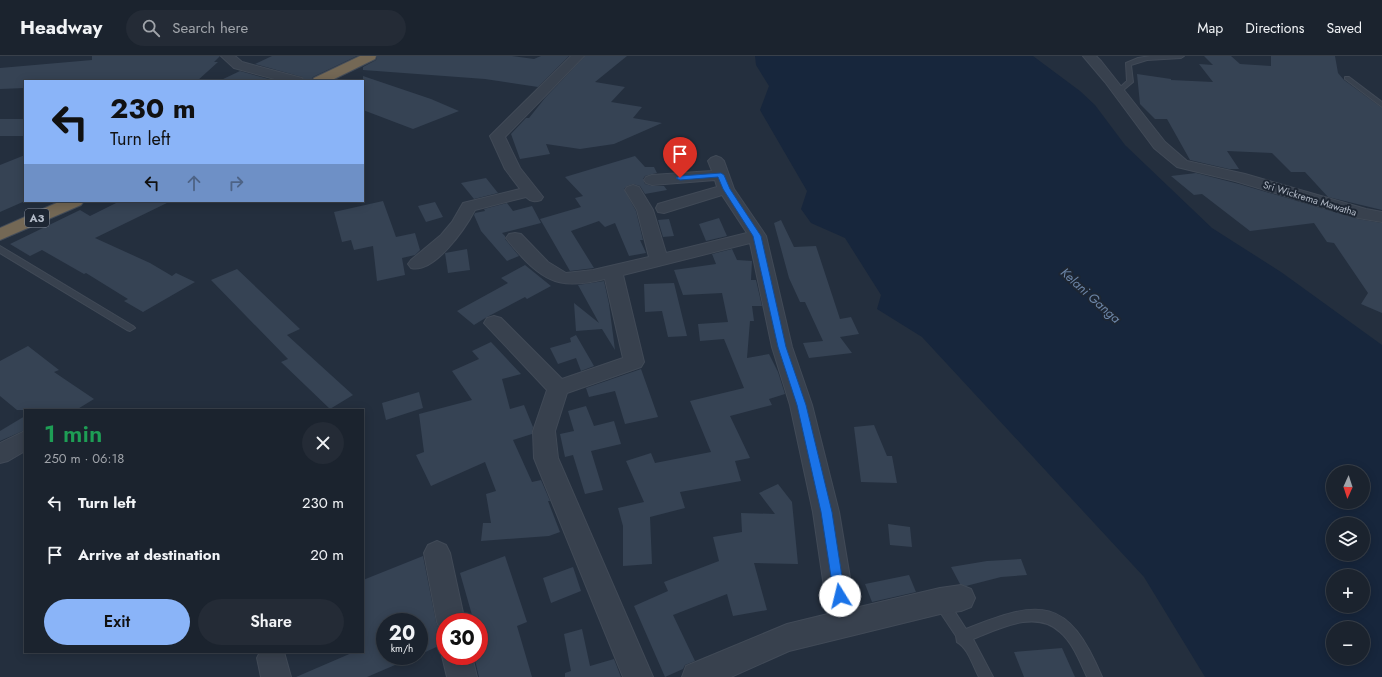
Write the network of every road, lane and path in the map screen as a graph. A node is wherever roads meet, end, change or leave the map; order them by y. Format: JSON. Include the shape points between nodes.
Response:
{"nodes":[{"id":1,"x":227,"y":56,"type":"edge"},
{"id":2,"x":578,"y":56,"type":"edge"},
{"id":3,"x":1089,"y":56,"type":"edge"},
{"id":4,"x":1127,"y":56,"type":"edge"},
{"id":5,"x":1181,"y":56,"type":"edge"},
{"id":6,"x":375,"y":58,"type":"edge"},
{"id":7,"x":1132,"y":60,"type":"junction"},
{"id":8,"x":1347,"y":78,"type":"dead end"},
{"id":9,"x":293,"y":80,"type":"edge"},
{"id":10,"x":321,"y":80,"type":"edge"},
{"id":11,"x":337,"y":80,"type":"edge"},
{"id":12,"x":1119,"y":91,"type":"junction"},
{"id":13,"x":1382,"y":105,"type":"edge"},
{"id":14,"x":721,"y":175,"type":"junction"},
{"id":15,"x":652,"y":180,"type":"dead end"},
{"id":16,"x":633,"y":190,"type":"dead end"},
{"id":17,"x":52,"y":202,"type":"edge"},
{"id":18,"x":73,"y":202,"type":"edge"},
{"id":19,"x":664,"y":208,"type":"dead end"},
{"id":20,"x":1382,"y":217,"type":"edge"},
{"id":21,"x":0,"y":225,"type":"edge"},
{"id":22,"x":0,"y":235,"type":"edge"},
{"id":23,"x":757,"y":236,"type":"junction"},
{"id":24,"x":515,"y":238,"type":"dead end"},
{"id":25,"x":0,"y":249,"type":"edge"},
{"id":26,"x":659,"y":261,"type":"junction"},
{"id":27,"x":417,"y":264,"type":"dead end"},
{"id":28,"x":613,"y":272,"type":"junction"},
{"id":29,"x":494,"y":323,"type":"dead end"},
{"id":30,"x":130,"y":328,"type":"dead end"},
{"id":31,"x":558,"y":388,"type":"junction"},
{"id":32,"x":24,"y":441,"type":"edge"},
{"id":33,"x":0,"y":454,"type":"edge"},
{"id":34,"x":438,"y":553,"type":"dead end"},
{"id":35,"x":950,"y":599,"type":"joint"},
{"id":36,"x":449,"y":613,"type":"edge"},
{"id":37,"x":844,"y":624,"type":"junction"},
{"id":38,"x":962,"y":637,"type":"junction"},
{"id":39,"x":460,"y":665,"type":"edge"},
{"id":40,"x":462,"y":677,"type":"edge"},
{"id":41,"x":638,"y":677,"type":"edge"},
{"id":42,"x":697,"y":677,"type":"edge"},
{"id":43,"x":986,"y":677,"type":"edge"},
{"id":44,"x":1095,"y":677,"type":"edge"}],
"edges":[{"from":1,"to":9,"type":"street","via":[[238,65]]},
{"from":2,"to":27,"type":"street","via":[[497,136],[514,169],[532,194],[469,207],[460,224],[435,252]]},
{"from":3,"to":12,"type":"street","name":"Sri Wickrema Mawatha"},
{"from":4,"to":7,"type":"lane"},
{"from":5,"to":7,"type":"lane","via":[[1144,57]]},
{"from":6,"to":10,"type":"highway"},
{"from":6,"to":11,"type":"highway"},
{"from":7,"to":12,"type":"lane","via":[[1128,64],[1130,82]]},
{"from":8,"to":13,"type":"lane"},
{"from":12,"to":20,"type":"street","name":"Sri Wickrema Mawatha","via":[[1151,134],[1174,159],[1191,167],[1239,177]]},
{"from":14,"to":15,"type":"street"},
{"from":14,"to":19,"type":"street"},
{"from":14,"to":23,"type":"street"},
{"from":16,"to":26,"type":"street","via":[[645,210]]},
{"from":17,"to":21,"type":"highway","number":"A3"},
{"from":18,"to":22,"type":"highway","number":"A3"},
{"from":23,"to":26,"type":"street"},
{"from":23,"to":37,"type":"street","via":[[782,347],[801,405],[824,504]]},
{"from":24,"to":28,"type":"street","via":[[547,271],[560,277],[575,278]]},
{"from":25,"to":30,"type":"lane"},
{"from":26,"to":28,"type":"street"},
{"from":28,"to":31,"type":"street","via":[[634,362]]},
{"from":29,"to":31,"type":"street"},
{"from":31,"to":41,"type":"street","via":[[544,431],[546,458]]},
{"from":32,"to":33,"type":"street"},
{"from":34,"to":36,"type":"street"},
{"from":35,"to":37,"type":"street"},
{"from":35,"to":38,"type":"lane"},
{"from":37,"to":42,"type":"street","via":[[787,638]]},
{"from":38,"to":43,"type":"lane","via":[[973,651]]},
{"from":38,"to":44,"type":"lane","via":[[1013,617],[1031,614],[1052,618],[1066,627]]},
{"from":39,"to":40,"type":"street"}]}
